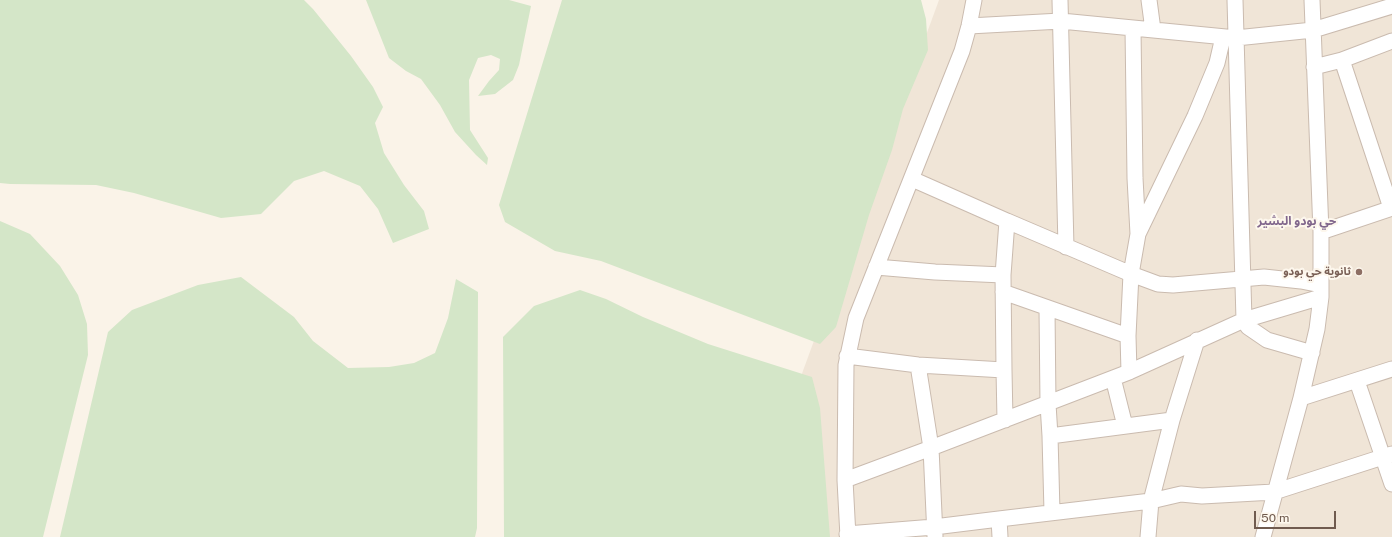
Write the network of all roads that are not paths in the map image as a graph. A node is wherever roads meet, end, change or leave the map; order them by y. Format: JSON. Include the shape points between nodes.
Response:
{"nodes":[{"id":1,"x":974,"y":0,"type":"edge"},
{"id":2,"x":1060,"y":0,"type":"edge"},
{"id":3,"x":1149,"y":0,"type":"edge"},
{"id":4,"x":1235,"y":0,"type":"edge"},
{"id":5,"x":1312,"y":0,"type":"edge"},
{"id":6,"x":1392,"y":6,"type":"edge"},
{"id":7,"x":1061,"y":21,"type":"junction"},
{"id":8,"x":969,"y":26,"type":"junction"},
{"id":9,"x":1133,"y":28,"type":"junction"},
{"id":10,"x":1153,"y":30,"type":"junction"},
{"id":11,"x":1313,"y":30,"type":"junction"},
{"id":12,"x":1230,"y":37,"type":"junction"},
{"id":13,"x":1392,"y":41,"type":"edge"},
{"id":14,"x":1342,"y":60,"type":"junction"},
{"id":15,"x":1314,"y":67,"type":"junction"},
{"id":16,"x":912,"y":179,"type":"junction"},
{"id":17,"x":1391,"y":208,"type":"edge"},
{"id":18,"x":1007,"y":221,"type":"junction"},
{"id":19,"x":1321,"y":232,"type":"junction"},
{"id":20,"x":1138,"y":234,"type":"junction"},
{"id":21,"x":1066,"y":247,"type":"junction"},
{"id":22,"x":876,"y":267,"type":"junction"},
{"id":23,"x":1131,"y":274,"type":"junction"},
{"id":24,"x":1003,"y":275,"type":"junction"},
{"id":25,"x":1242,"y":279,"type":"junction"},
{"id":26,"x":1321,"y":291,"type":"junction"},
{"id":27,"x":1003,"y":292,"type":"junction"},
{"id":28,"x":1047,"y":309,"type":"junction"},
{"id":29,"x":1244,"y":320,"type":"junction"},
{"id":30,"x":1128,"y":336,"type":"junction"},
{"id":31,"x":1197,"y":340,"type":"junction"},
{"id":32,"x":1312,"y":353,"type":"junction"},
{"id":33,"x":847,"y":356,"type":"junction"},
{"id":34,"x":918,"y":366,"type":"junction"},
{"id":35,"x":1392,"y":369,"type":"edge"},
{"id":36,"x":1004,"y":370,"type":"junction"},
{"id":37,"x":1129,"y":372,"type":"junction"},
{"id":38,"x":1113,"y":378,"type":"junction"},
{"id":39,"x":1357,"y":381,"type":"junction"},
{"id":40,"x":1301,"y":398,"type":"junction"},
{"id":41,"x":1048,"y":404,"type":"junction"},
{"id":42,"x":1004,"y":420,"type":"junction"},
{"id":43,"x":1172,"y":420,"type":"junction"},
{"id":44,"x":1125,"y":426,"type":"junction"},
{"id":45,"x":1050,"y":436,"type":"junction"},
{"id":46,"x":931,"y":448,"type":"junction"},
{"id":47,"x":1388,"y":455,"type":"edge"},
{"id":48,"x":845,"y":480,"type":"junction"},
{"id":49,"x":1392,"y":484,"type":"edge"},
{"id":50,"x":1274,"y":492,"type":"junction"},
{"id":51,"x":1151,"y":501,"type":"junction"},
{"id":52,"x":1052,"y":512,"type":"junction"},
{"id":53,"x":999,"y":520,"type":"junction"},
{"id":54,"x":935,"y":532,"type":"edge"},
{"id":55,"x":847,"y":536,"type":"edge"},
{"id":56,"x":1000,"y":537,"type":"edge"},
{"id":57,"x":1148,"y":537,"type":"edge"},
{"id":58,"x":1263,"y":537,"type":"edge"}],
"edges":[{"from":1,"to":8,"type":"street"},
{"from":2,"to":7,"type":"street"},
{"from":3,"to":10,"type":"street"},
{"from":4,"to":12,"type":"street"},
{"from":5,"to":11,"type":"street"},
{"from":6,"to":11,"type":"street"},
{"from":7,"to":8,"type":"street"},
{"from":7,"to":9,"type":"street"},
{"from":7,"to":21,"type":"street"},
{"from":8,"to":16,"type":"street","via":[[962,51]]},
{"from":9,"to":10,"type":"street"},
{"from":9,"to":20,"type":"street"},
{"from":10,"to":12,"type":"street"},
{"from":11,"to":12,"type":"street"},
{"from":11,"to":15,"type":"street"},
{"from":12,"to":20,"type":"street"},
{"from":12,"to":25,"type":"street"},
{"from":13,"to":14,"type":"street"},
{"from":14,"to":15,"type":"street"},
{"from":14,"to":17,"type":"street"},
{"from":15,"to":19,"type":"street"},
{"from":16,"to":18,"type":"street"},
{"from":16,"to":22,"type":"street"},
{"from":17,"to":19,"type":"street"},
{"from":18,"to":21,"type":"street"},
{"from":18,"to":24,"type":"street"},
{"from":19,"to":26,"type":"street"},
{"from":20,"to":23,"type":"street"},
{"from":21,"to":23,"type":"street"},
{"from":22,"to":24,"type":"street"},
{"from":22,"to":33,"type":"street","via":[[856,318]]},
{"from":23,"to":25,"type":"street","via":[[1158,284],[1173,285]]},
{"from":23,"to":30,"type":"street"},
{"from":24,"to":27,"type":"street"},
{"from":25,"to":26,"type":"street","via":[[1264,277],[1301,281]]},
{"from":25,"to":29,"type":"street"},
{"from":26,"to":29,"type":"street"},
{"from":26,"to":32,"type":"street"},
{"from":27,"to":28,"type":"street"},
{"from":27,"to":36,"type":"street"},
{"from":28,"to":30,"type":"street"},
{"from":28,"to":41,"type":"street"},
{"from":29,"to":31,"type":"street"},
{"from":29,"to":32,"type":"street","via":[[1248,327],[1267,340]]},
{"from":30,"to":37,"type":"street"},
{"from":31,"to":37,"type":"street"},
{"from":31,"to":43,"type":"street"},
{"from":32,"to":40,"type":"street"},
{"from":33,"to":34,"type":"street"},
{"from":33,"to":48,"type":"street"},
{"from":34,"to":36,"type":"street"},
{"from":34,"to":46,"type":"street"},
{"from":35,"to":39,"type":"street"},
{"from":36,"to":42,"type":"street"},
{"from":37,"to":38,"type":"street"},
{"from":38,"to":41,"type":"street"},
{"from":38,"to":44,"type":"street"},
{"from":39,"to":40,"type":"street"},
{"from":39,"to":47,"type":"street"},
{"from":40,"to":50,"type":"street"},
{"from":41,"to":42,"type":"street"},
{"from":41,"to":45,"type":"street"},
{"from":42,"to":46,"type":"street"},
{"from":43,"to":44,"type":"street"},
{"from":43,"to":51,"type":"street"},
{"from":44,"to":45,"type":"street"},
{"from":45,"to":52,"type":"street"},
{"from":46,"to":48,"type":"street"},
{"from":46,"to":54,"type":"street"},
{"from":47,"to":49,"type":"street"},
{"from":47,"to":50,"type":"street"},
{"from":48,"to":55,"type":"street"},
{"from":50,"to":51,"type":"street","via":[[1218,496],[1181,494]]},
{"from":50,"to":58,"type":"street"},
{"from":51,"to":52,"type":"street"},
{"from":51,"to":57,"type":"street"},
{"from":52,"to":53,"type":"street"},
{"from":53,"to":54,"type":"street"},
{"from":53,"to":56,"type":"street"},
{"from":54,"to":55,"type":"street"}]}
